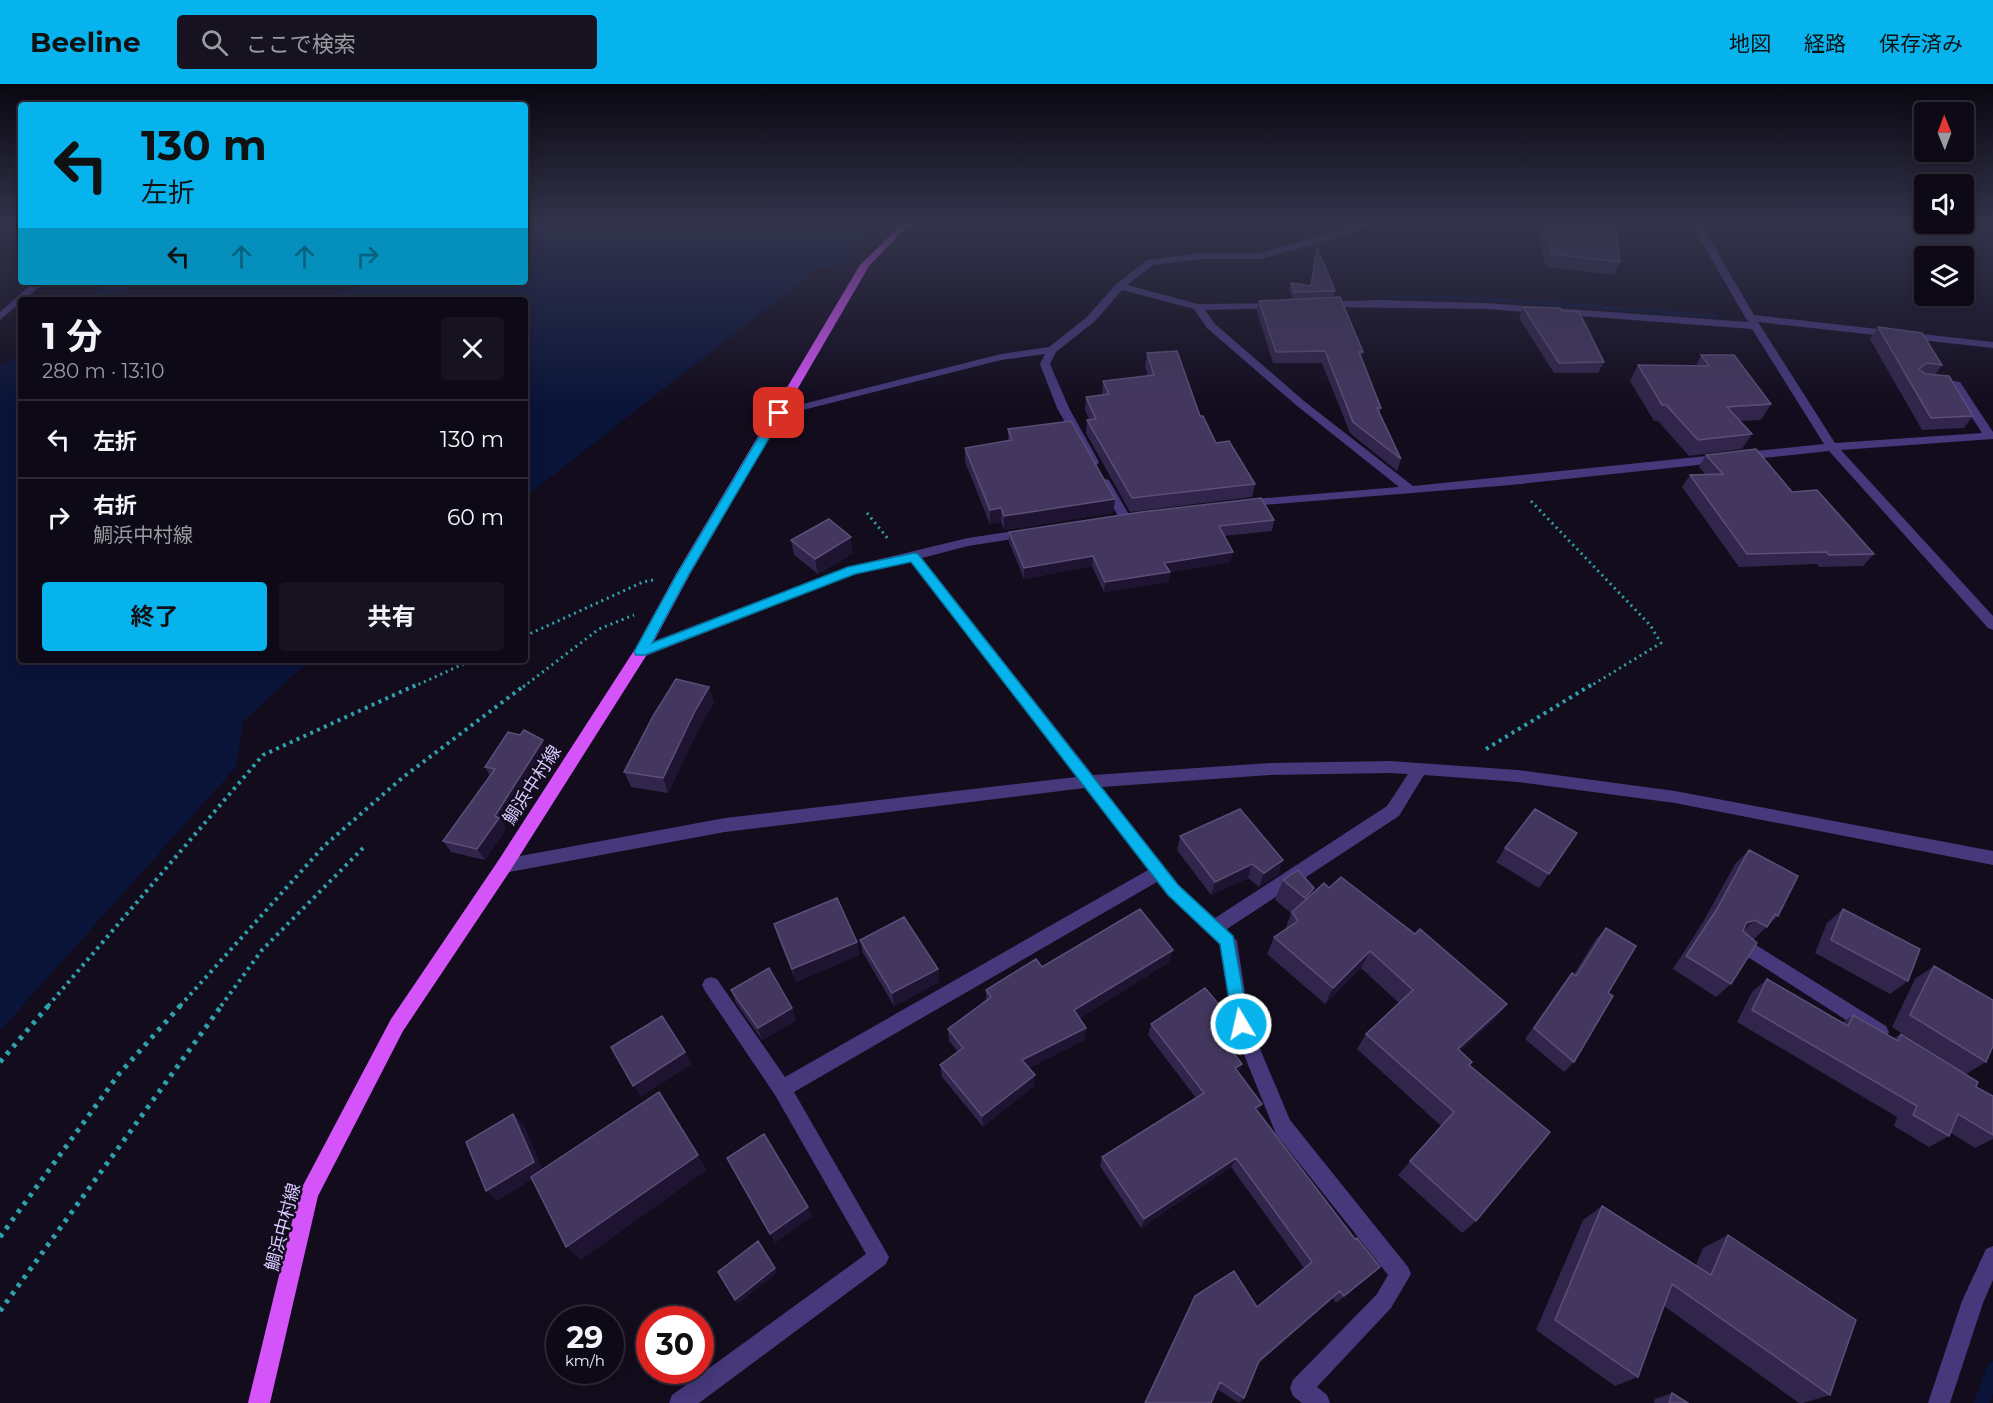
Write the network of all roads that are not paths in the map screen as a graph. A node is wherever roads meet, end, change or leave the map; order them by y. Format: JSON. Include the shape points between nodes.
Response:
{"nodes":[{"id":1,"x":36,"y":286,"type":"edge"},
{"id":2,"x":853,"y":286,"type":"edge"},
{"id":3,"x":1120,"y":286,"type":"joint"},
{"id":4,"x":1731,"y":286,"type":"edge"},
{"id":5,"x":23,"y":297,"type":"edge"},
{"id":6,"x":18,"y":301,"type":"edge"},
{"id":7,"x":1313,"y":304,"type":"edge"},
{"id":8,"x":1290,"y":305,"type":"edge"},
{"id":9,"x":1197,"y":307,"type":"junction"},
{"id":10,"x":0,"y":317,"type":"edge"},
{"id":11,"x":1752,"y":322,"type":"junction"},
{"id":12,"x":1993,"y":345,"type":"edge"},
{"id":13,"x":1052,"y":350,"type":"junction"},
{"id":14,"x":1917,"y":380,"type":"edge"},
{"id":15,"x":779,"y":413,"type":"junction"},
{"id":16,"x":1991,"y":436,"type":"edge"},
{"id":17,"x":1832,"y":447,"type":"junction"},
{"id":18,"x":1410,"y":489,"type":"junction"},
{"id":19,"x":1228,"y":506,"type":"edge"},
{"id":20,"x":1138,"y":516,"type":"edge"},
{"id":21,"x":1046,"y":530,"type":"edge"},
{"id":22,"x":909,"y":558,"type":"junction"},
{"id":23,"x":1993,"y":625,"type":"edge"},
{"id":24,"x":641,"y":652,"type":"junction"},
{"id":25,"x":1420,"y":770,"type":"junction"},
{"id":26,"x":1087,"y":782,"type":"junction"},
{"id":27,"x":1993,"y":858,"type":"edge"},
{"id":28,"x":504,"y":866,"type":"junction"},
{"id":29,"x":1159,"y":872,"type":"junction"},
{"id":30,"x":1214,"y":928,"type":"junction"},
{"id":31,"x":1740,"y":943,"type":"edge"},
{"id":32,"x":711,"y":985,"type":"dead end"},
{"id":33,"x":1892,"y":1040,"type":"edge"},
{"id":34,"x":782,"y":1089,"type":"junction"},
{"id":35,"x":1993,"y":1256,"type":"edge"},
{"id":36,"x":259,"y":1403,"type":"edge"},
{"id":37,"x":680,"y":1403,"type":"edge"},
{"id":38,"x":1319,"y":1403,"type":"edge"},
{"id":39,"x":1939,"y":1403,"type":"edge"}],
"edges":[{"from":1,"to":5,"type":"street"},
{"from":2,"to":15,"type":"main road","name":"鯛浜中村線"},
{"from":3,"to":9,"type":"street"},
{"from":3,"to":13,"type":"street","via":[[1091,319]]},
{"from":4,"to":11,"type":"street"},
{"from":6,"to":10,"type":"street"},
{"from":7,"to":11,"type":"street","via":[[1491,306]]},
{"from":8,"to":9,"type":"street"},
{"from":9,"to":18,"type":"street","via":[[1211,326]]},
{"from":11,"to":12,"type":"street"},
{"from":11,"to":17,"type":"street"},
{"from":13,"to":15,"type":"street","via":[[1001,357]]},
{"from":13,"to":20,"type":"street","via":[[1045,364],[1119,518]]},
{"from":14,"to":16,"type":"street","via":[[1956,384]]},
{"from":15,"to":24,"type":"main road","name":"鯛浜中村線"},
{"from":16,"to":17,"type":"street"},
{"from":17,"to":18,"type":"street"},
{"from":17,"to":23,"type":"street"},
{"from":18,"to":19,"type":"street"},
{"from":21,"to":22,"type":"street","via":[[968,542]]},
{"from":22,"to":24,"type":"street","via":[[852,570]]},
{"from":22,"to":26,"type":"street"},
{"from":24,"to":28,"type":"main road","name":"鯛浜中村線"},
{"from":25,"to":26,"type":"street","via":[[1270,769]]},
{"from":25,"to":27,"type":"street","via":[[1518,776],[1676,797]]},
{"from":25,"to":30,"type":"street","via":[[1393,811]]},
{"from":26,"to":28,"type":"street","via":[[725,825]]},
{"from":26,"to":29,"type":"street"},
{"from":28,"to":36,"type":"main road","name":"鯛浜中村線","via":[[397,1026],[309,1193]]},
{"from":29,"to":30,"type":"street"},
{"from":29,"to":34,"type":"street"},
{"from":30,"to":38,"type":"street","via":[[1228,941],[1241,1024],[1283,1127],[1401,1274],[1384,1301],[1301,1388]]},
{"from":31,"to":33,"type":"street","via":[[1778,977]]},
{"from":32,"to":34,"type":"street"},
{"from":34,"to":37,"type":"street","via":[[879,1257]]},
{"from":35,"to":39,"type":"street","via":[[1973,1301]]}]}
